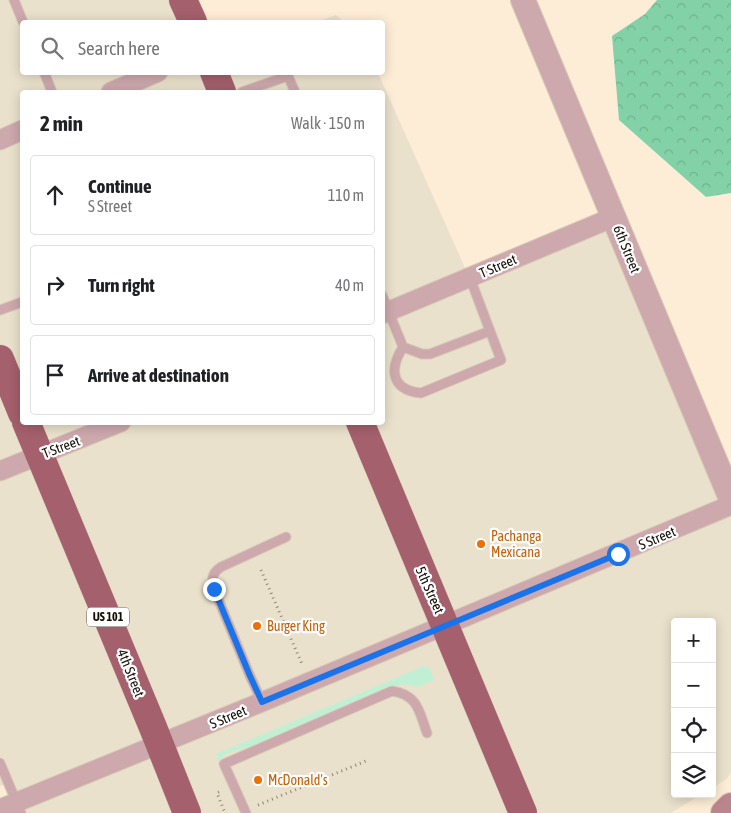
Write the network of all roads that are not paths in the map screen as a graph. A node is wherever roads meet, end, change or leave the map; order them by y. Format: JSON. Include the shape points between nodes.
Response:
{"nodes":[{"id":1,"x":14,"y":0,"type":"edge"},
{"id":2,"x":183,"y":0,"type":"edge"},
{"id":3,"x":523,"y":0,"type":"edge"},
{"id":4,"x":22,"y":20,"type":"edge"},
{"id":5,"x":192,"y":20,"type":"edge"},
{"id":6,"x":45,"y":75,"type":"edge"},
{"id":7,"x":151,"y":75,"type":"edge"},
{"id":8,"x":215,"y":75,"type":"edge"},
{"id":9,"x":51,"y":90,"type":"edge"},
{"id":10,"x":116,"y":90,"type":"edge"},
{"id":11,"x":221,"y":90,"type":"edge"},
{"id":12,"x":248,"y":90,"type":"edge"},
{"id":13,"x":294,"y":90,"type":"edge"},
{"id":14,"x":20,"y":131,"type":"edge"},
{"id":15,"x":0,"y":140,"type":"edge"},
{"id":16,"x":614,"y":217,"type":"junction"},
{"id":17,"x":470,"y":278,"type":"junction"},
{"id":18,"x":20,"y":303,"type":"edge"},
{"id":19,"x":385,"y":307,"type":"edge"},
{"id":20,"x":0,"y":310,"type":"edge"},
{"id":21,"x":490,"y":331,"type":"junction"},
{"id":22,"x":403,"y":347,"type":"junction"},
{"id":23,"x":9,"y":375,"type":"edge"},
{"id":24,"x":20,"y":407,"type":"edge"},
{"id":25,"x":27,"y":425,"type":"edge"},
{"id":26,"x":115,"y":425,"type":"edge"},
{"id":27,"x":361,"y":425,"type":"edge"},
{"id":28,"x":40,"y":455,"type":"junction"},
{"id":29,"x":0,"y":471,"type":"edge"},
{"id":30,"x":731,"y":498,"type":"edge"},
{"id":31,"x":731,"y":505,"type":"edge"},
{"id":32,"x":286,"y":537,"type":"dead end"},
{"id":33,"x":446,"y":625,"type":"junction"},
{"id":34,"x":262,"y":702,"type":"junction"},
{"id":35,"x":426,"y":733,"type":"dead end"},
{"id":36,"x":160,"y":744,"type":"junction"},
{"id":37,"x":0,"y":763,"type":"edge"},
{"id":38,"x":731,"y":806,"type":"edge"},
{"id":39,"x":13,"y":808,"type":"edge"},
{"id":40,"x":245,"y":811,"type":"edge"},
{"id":41,"x":187,"y":813,"type":"edge"},
{"id":42,"x":523,"y":813,"type":"edge"},
{"id":43,"x":724,"y":813,"type":"edge"}],
"edges":[{"from":1,"to":4,"type":"lane"},
{"from":2,"to":5,"type":"highway"},
{"from":3,"to":16,"type":"street","name":"6th Street"},
{"from":6,"to":9,"type":"lane"},
{"from":7,"to":10,"type":"street"},
{"from":8,"to":11,"type":"highway"},
{"from":12,"to":13,"type":"lane","via":[[288,76]]},
{"from":14,"to":15,"type":"street"},
{"from":16,"to":17,"type":"street","name":"T Street"},
{"from":16,"to":30,"type":"street","name":"6th Street"},
{"from":17,"to":19,"type":"street","name":"T Street"},
{"from":17,"to":21,"type":"lane"},
{"from":18,"to":20,"type":"lane"},
{"from":19,"to":22,"type":"lane"},
{"from":21,"to":22,"type":"lane","via":[[430,354]]},
{"from":21,"to":22,"type":"lane","via":[[501,360],[421,393],[402,388],[396,380],[396,358]]},
{"from":23,"to":24,"type":"highway"},
{"from":25,"to":28,"type":"highway","name":"4th Street","number":"US 101"},
{"from":26,"to":28,"type":"street","name":"T Street"},
{"from":27,"to":33,"type":"highway","name":"5th Street"},
{"from":28,"to":29,"type":"street","name":"T Street"},
{"from":28,"to":36,"type":"highway","name":"4th Street","number":"US 101"},
{"from":31,"to":33,"type":"street","name":"S Street"},
{"from":32,"to":34,"type":"lane","via":[[221,567],[212,577]]},
{"from":33,"to":34,"type":"street","name":"S Street"},
{"from":33,"to":42,"type":"highway","name":"5th Street"},
{"from":34,"to":36,"type":"street","name":"S Street"},
{"from":35,"to":40,"type":"lane","via":[[418,706],[402,692],[392,691],[224,764]]},
{"from":36,"to":39,"type":"street","name":"S Street"},
{"from":36,"to":41,"type":"highway","name":"4th Street","number":"US 101"},
{"from":37,"to":39,"type":"lane"},
{"from":38,"to":43,"type":"main road"}]}
